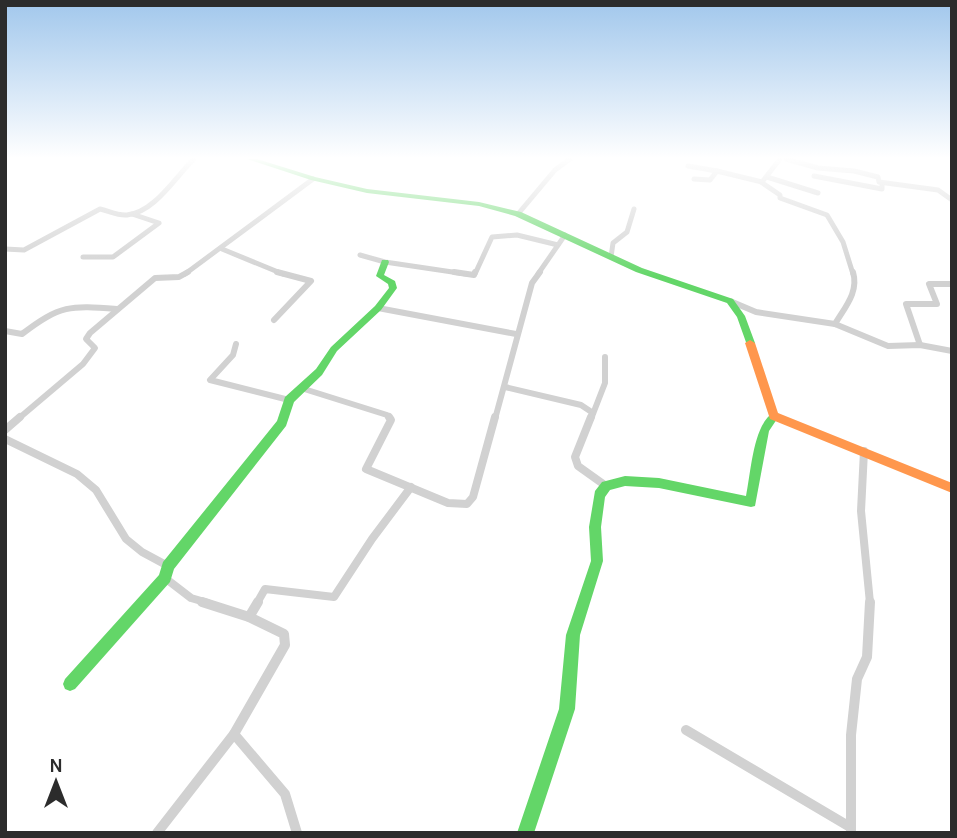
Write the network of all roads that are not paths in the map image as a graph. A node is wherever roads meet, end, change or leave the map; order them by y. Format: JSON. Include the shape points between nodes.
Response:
{"nodes":[{"id":1,"x":156,"y":198,"type":"edge"},
{"id":2,"x":288,"y":198,"type":"edge"},
{"id":3,"x":428,"y":198,"type":"edge"},
{"id":4,"x":532,"y":198,"type":"edge"},
{"id":5,"x":780,"y":198,"type":"edge"},
{"id":6,"x":634,"y":209,"type":"dead end"},
{"id":7,"x":132,"y":214,"type":"junction"},
{"id":8,"x":518,"y":215,"type":"junction"},
{"id":9,"x":561,"y":240,"type":"junction"},
{"id":10,"x":5,"y":249,"type":"edge"},
{"id":11,"x":222,"y":249,"type":"junction"},
{"id":12,"x":360,"y":255,"type":"dead end"},
{"id":13,"x":83,"y":257,"type":"dead end"},
{"id":14,"x":611,"y":257,"type":"junction"},
{"id":15,"x":385,"y":262,"type":"junction"},
{"id":16,"x":952,"y":284,"type":"edge"},
{"id":17,"x":730,"y":301,"type":"junction"},
{"id":18,"x":378,"y":308,"type":"junction"},
{"id":19,"x":117,"y":309,"type":"junction"},
{"id":20,"x":274,"y":320,"type":"dead end"},
{"id":21,"x":835,"y":324,"type":"junction"},
{"id":22,"x":5,"y":331,"type":"edge"},
{"id":23,"x":516,"y":334,"type":"junction"},
{"id":24,"x":236,"y":344,"type":"dead end"},
{"id":25,"x":920,"y":345,"type":"junction"},
{"id":26,"x":952,"y":351,"type":"edge"},
{"id":27,"x":605,"y":357,"type":"dead end"},
{"id":28,"x":505,"y":387,"type":"junction"},
{"id":29,"x":301,"y":388,"type":"junction"},
{"id":30,"x":289,"y":400,"type":"junction"},
{"id":31,"x":593,"y":413,"type":"junction"},
{"id":32,"x":774,"y":416,"type":"junction"},
{"id":33,"x":5,"y":430,"type":"edge"},
{"id":34,"x":5,"y":439,"type":"edge"},
{"id":35,"x":864,"y":451,"type":"junction"},
{"id":36,"x":606,"y":486,"type":"junction"},
{"id":37,"x":411,"y":487,"type":"junction"},
{"id":38,"x":952,"y":488,"type":"edge"},
{"id":39,"x":168,"y":566,"type":"junction"},
{"id":40,"x":165,"y":578,"type":"junction"},
{"id":41,"x":250,"y":617,"type":"junction"},
{"id":42,"x":70,"y":684,"type":"dead end"},
{"id":43,"x":686,"y":730,"type":"dead end"},
{"id":44,"x":234,"y":734,"type":"junction"},
{"id":45,"x":850,"y":830,"type":"edge"},
{"id":46,"x":157,"y":833,"type":"edge"},
{"id":47,"x":297,"y":833,"type":"edge"},
{"id":48,"x":524,"y":833,"type":"edge"}],
"edges":[{"from":1,"to":7,"type":"street"},
{"from":2,"to":11,"type":"street"},
{"from":3,"to":8,"type":"main road"},
{"from":4,"to":8,"type":"street"},
{"from":5,"to":21,"type":"street","via":[[827,215],[843,242],[856,282]]},
{"from":6,"to":14,"type":"street","via":[[627,232],[612,243]]},
{"from":7,"to":10,"type":"street","via":[[100,209],[24,250]]},
{"from":7,"to":13,"type":"street","via":[[159,223],[113,257]]},
{"from":8,"to":9,"type":"main road"},
{"from":9,"to":14,"type":"main road"},
{"from":9,"to":15,"type":"street","via":[[509,234],[492,237],[474,275]]},
{"from":9,"to":23,"type":"street","via":[[532,283]]},
{"from":11,"to":19,"type":"street","via":[[179,277],[155,278]]},
{"from":11,"to":20,"type":"street","via":[[269,270],[311,281]]},
{"from":12,"to":15,"type":"street"},
{"from":14,"to":17,"type":"main road"},
{"from":15,"to":18,"type":"main road","via":[[380,276],[393,288]]},
{"from":16,"to":25,"type":"street","via":[[929,284],[937,304],[906,304]]},
{"from":17,"to":21,"type":"street","via":[[755,312]]},
{"from":17,"to":32,"type":"main road","via":[[741,316]]},
{"from":18,"to":23,"type":"street"},
{"from":18,"to":29,"type":"main road"},
{"from":19,"to":22,"type":"street","via":[[67,305],[22,334]]},
{"from":19,"to":33,"type":"street","via":[[86,339],[94,352]]},
{"from":21,"to":25,"type":"street","via":[[888,346]]},
{"from":23,"to":28,"type":"street"},
{"from":24,"to":30,"type":"street","via":[[233,355],[210,380]]},
{"from":25,"to":26,"type":"street"},
{"from":27,"to":31,"type":"street","via":[[605,383]]},
{"from":28,"to":31,"type":"street","via":[[581,405]]},
{"from":28,"to":37,"type":"street","via":[[473,497],[467,504],[448,503]]},
{"from":29,"to":30,"type":"main road"},
{"from":29,"to":37,"type":"street","via":[[387,415],[391,420],[366,468]]},
{"from":30,"to":39,"type":"main road","via":[[282,423]]},
{"from":31,"to":36,"type":"street","via":[[575,460]]},
{"from":32,"to":35,"type":"main road"},
{"from":32,"to":36,"type":"main road","via":[[764,430],[751,502],[659,483],[625,481]]},
{"from":34,"to":39,"type":"street","via":[[77,474],[96,490],[127,539]]},
{"from":35,"to":38,"type":"main road"},
{"from":35,"to":45,"type":"street","via":[[861,511],[870,594],[867,657],[857,679],[851,735]]},
{"from":36,"to":48,"type":"main road","via":[[595,527],[597,561],[573,635],[567,709]]},
{"from":37,"to":41,"type":"street","via":[[334,597],[265,589]]},
{"from":39,"to":40,"type":"main road"},
{"from":40,"to":41,"type":"street","via":[[191,598]]},
{"from":40,"to":42,"type":"main road"},
{"from":41,"to":44,"type":"street","via":[[284,634],[285,645]]},
{"from":43,"to":45,"type":"street"},
{"from":44,"to":46,"type":"street"},
{"from":44,"to":47,"type":"street","via":[[285,794]]}]}
